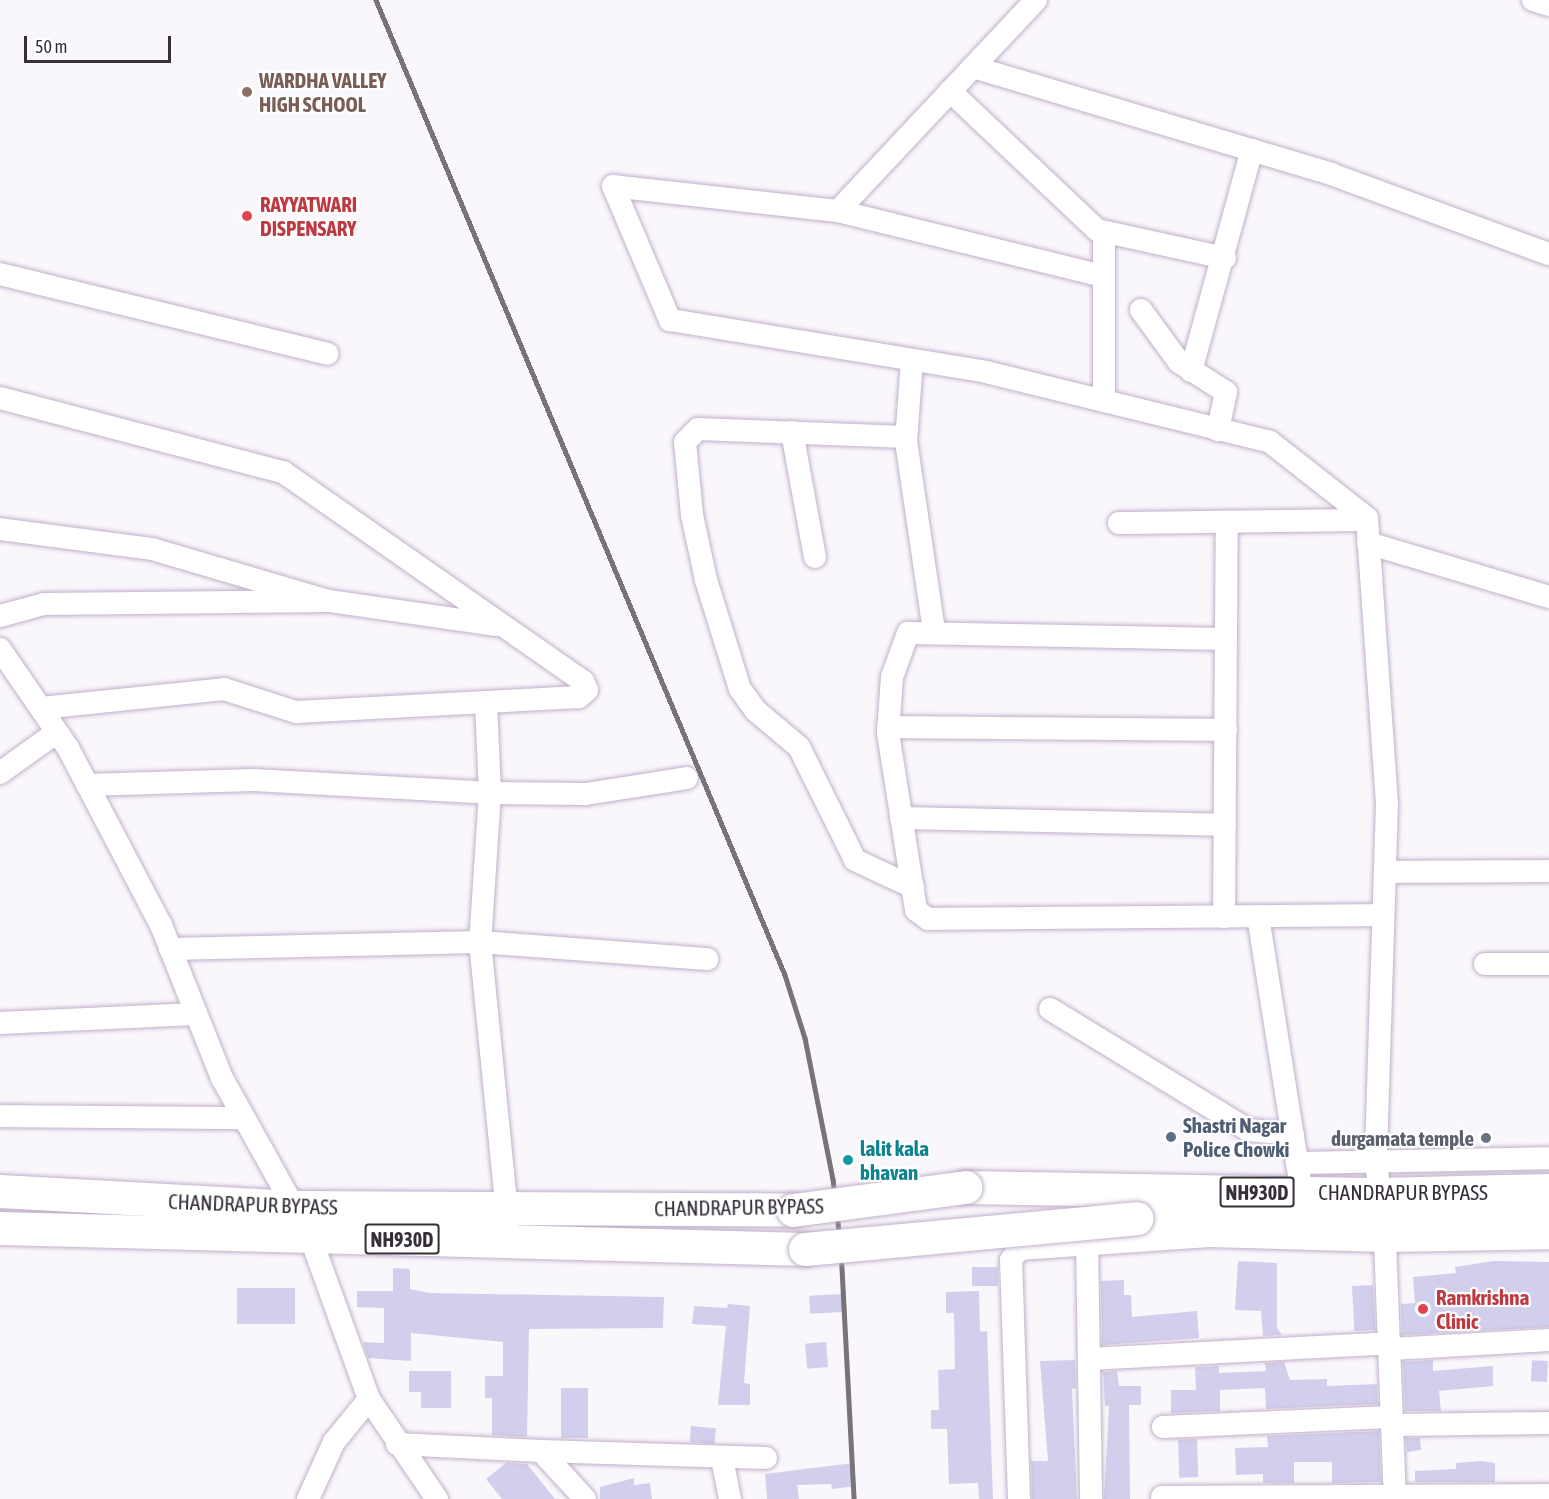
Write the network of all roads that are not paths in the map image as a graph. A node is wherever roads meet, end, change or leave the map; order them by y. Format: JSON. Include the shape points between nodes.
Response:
{"nodes":[{"id":1,"x":1035,"y":0,"type":"edge"},
{"id":2,"x":1533,"y":0,"type":"edge"},
{"id":3,"x":1549,"y":6,"type":"edge"},
{"id":4,"x":973,"y":68,"type":"junction"},
{"id":5,"x":950,"y":91,"type":"junction"},
{"id":6,"x":1252,"y":150,"type":"junction"},
{"id":7,"x":838,"y":211,"type":"junction"},
{"id":8,"x":1104,"y":234,"type":"junction"},
{"id":9,"x":1549,"y":254,"type":"edge"},
{"id":10,"x":1225,"y":258,"type":"junction"},
{"id":11,"x":0,"y":274,"type":"edge"},
{"id":12,"x":1103,"y":276,"type":"junction"},
{"id":13,"x":1142,"y":310,"type":"dead end"},
{"id":14,"x":327,"y":354,"type":"dead end"},
{"id":15,"x":912,"y":360,"type":"junction"},
{"id":16,"x":1191,"y":371,"type":"junction"},
{"id":17,"x":0,"y":398,"type":"edge"},
{"id":18,"x":1104,"y":401,"type":"junction"},
{"id":19,"x":1218,"y":430,"type":"junction"},
{"id":20,"x":792,"y":432,"type":"junction"},
{"id":21,"x":906,"y":437,"type":"junction"},
{"id":22,"x":1367,"y":520,"type":"junction"},
{"id":23,"x":1227,"y":522,"type":"junction"},
{"id":24,"x":1119,"y":523,"type":"dead end"},
{"id":25,"x":0,"y":529,"type":"edge"},
{"id":26,"x":1368,"y":543,"type":"junction"},
{"id":27,"x":815,"y":557,"type":"dead end"},
{"id":28,"x":1549,"y":597,"type":"edge"},
{"id":29,"x":329,"y":601,"type":"junction"},
{"id":30,"x":0,"y":616,"type":"edge"},
{"id":31,"x":500,"y":625,"type":"junction"},
{"id":32,"x":934,"y":631,"type":"junction"},
{"id":33,"x":1226,"y":639,"type":"junction"},
{"id":34,"x":0,"y":649,"type":"edge"},
{"id":35,"x":486,"y":702,"type":"junction"},
{"id":36,"x":41,"y":708,"type":"junction"},
{"id":37,"x":888,"y":727,"type":"junction"},
{"id":38,"x":1226,"y":730,"type":"junction"},
{"id":39,"x":57,"y":732,"type":"junction"},
{"id":40,"x":0,"y":773,"type":"edge"},
{"id":41,"x":687,"y":778,"type":"dead end"},
{"id":42,"x":87,"y":785,"type":"junction"},
{"id":43,"x":490,"y":793,"type":"junction"},
{"id":44,"x":901,"y":818,"type":"junction"},
{"id":45,"x":1225,"y":825,"type":"junction"},
{"id":46,"x":1549,"y":871,"type":"edge"},
{"id":47,"x":1385,"y":872,"type":"junction"},
{"id":48,"x":912,"y":887,"type":"junction"},
{"id":49,"x":1383,"y":915,"type":"junction"},
{"id":50,"x":1224,"y":916,"type":"junction"},
{"id":51,"x":1258,"y":916,"type":"junction"},
{"id":52,"x":480,"y":942,"type":"junction"},
{"id":53,"x":170,"y":949,"type":"junction"},
{"id":54,"x":707,"y":959,"type":"dead end"},
{"id":55,"x":1485,"y":964,"type":"dead end"},
{"id":56,"x":1549,"y":964,"type":"edge"},
{"id":57,"x":1050,"y":1009,"type":"dead end"},
{"id":58,"x":196,"y":1014,"type":"junction"},
{"id":59,"x":0,"y":1023,"type":"edge"},
{"id":60,"x":0,"y":1116,"type":"edge"},
{"id":61,"x":244,"y":1118,"type":"junction"},
{"id":62,"x":1293,"y":1134,"type":"junction"},
{"id":63,"x":1549,"y":1158,"type":"edge"},
{"id":64,"x":1376,"y":1161,"type":"junction"},
{"id":65,"x":1299,"y":1178,"type":"junction"},
{"id":66,"x":1549,"y":1190,"type":"edge"},
{"id":67,"x":0,"y":1191,"type":"edge"},
{"id":68,"x":294,"y":1207,"type":"junction"},
{"id":69,"x":507,"y":1208,"type":"junction"},
{"id":70,"x":1549,"y":1216,"type":"edge"},
{"id":71,"x":1382,"y":1217,"type":"junction"},
{"id":72,"x":0,"y":1228,"type":"edge"},
{"id":73,"x":309,"y":1236,"type":"junction"},
{"id":74,"x":1549,"y":1238,"type":"edge"},
{"id":75,"x":510,"y":1241,"type":"junction"},
{"id":76,"x":1087,"y":1241,"type":"junction"},
{"id":77,"x":1549,"y":1340,"type":"edge"},
{"id":78,"x":1390,"y":1346,"type":"junction"},
{"id":79,"x":1089,"y":1359,"type":"junction"},
{"id":80,"x":369,"y":1399,"type":"junction"},
{"id":81,"x":1390,"y":1421,"type":"junction"},
{"id":82,"x":1549,"y":1423,"type":"edge"},
{"id":83,"x":1163,"y":1427,"type":"dead end"},
{"id":84,"x":397,"y":1444,"type":"junction"},
{"id":85,"x":541,"y":1451,"type":"junction"},
{"id":86,"x":722,"y":1458,"type":"junction"},
{"id":87,"x":766,"y":1458,"type":"dead end"},
{"id":88,"x":1549,"y":1495,"type":"edge"},
{"id":89,"x":1162,"y":1497,"type":"dead end"},
{"id":90,"x":1395,"y":1498,"type":"edge"},
{"id":91,"x":308,"y":1499,"type":"edge"},
{"id":92,"x":437,"y":1499,"type":"edge"},
{"id":93,"x":585,"y":1499,"type":"edge"},
{"id":94,"x":730,"y":1499,"type":"edge"},
{"id":95,"x":1019,"y":1499,"type":"edge"},
{"id":96,"x":1091,"y":1499,"type":"edge"}],
"edges":[{"from":1,"to":4,"type":"street"},
{"from":2,"to":3,"type":"street"},
{"from":4,"to":5,"type":"street"},
{"from":4,"to":6,"type":"street"},
{"from":5,"to":7,"type":"street"},
{"from":5,"to":8,"type":"street"},
{"from":6,"to":9,"type":"street","via":[[1331,174]]},
{"from":6,"to":10,"type":"street"},
{"from":7,"to":12,"type":"street"},
{"from":7,"to":15,"type":"street","via":[[613,186],[670,320]]},
{"from":8,"to":10,"type":"street"},
{"from":8,"to":12,"type":"street"},
{"from":10,"to":16,"type":"street"},
{"from":11,"to":14,"type":"street"},
{"from":12,"to":18,"type":"street"},
{"from":13,"to":16,"type":"street","via":[[1173,356]]},
{"from":15,"to":18,"type":"street"},
{"from":15,"to":21,"type":"street"},
{"from":16,"to":19,"type":"street","via":[[1226,392]]},
{"from":17,"to":31,"type":"street","via":[[283,472]]},
{"from":18,"to":19,"type":"street"},
{"from":19,"to":22,"type":"street","via":[[1270,442]]},
{"from":20,"to":21,"type":"street"},
{"from":20,"to":27,"type":"street"},
{"from":20,"to":48,"type":"street","via":[[690,432],[685,442],[692,515],[706,580],[740,689],[755,710],[799,747],[845,848],[855,860]]},
{"from":21,"to":32,"type":"street"},
{"from":22,"to":23,"type":"street"},
{"from":22,"to":26,"type":"street"},
{"from":23,"to":24,"type":"street"},
{"from":23,"to":33,"type":"street"},
{"from":25,"to":29,"type":"street","via":[[152,549]]},
{"from":26,"to":28,"type":"street"},
{"from":26,"to":47,"type":"street","via":[[1387,803]]},
{"from":29,"to":30,"type":"street","via":[[44,604]]},
{"from":29,"to":31,"type":"street"},
{"from":31,"to":35,"type":"street","via":[[583,681],[587,690],[579,697]]},
{"from":32,"to":33,"type":"street"},
{"from":32,"to":37,"type":"street","via":[[915,631],[902,640]]},
{"from":33,"to":38,"type":"street"},
{"from":34,"to":36,"type":"street"},
{"from":35,"to":36,"type":"street","via":[[297,712],[224,689]]},
{"from":35,"to":43,"type":"street"},
{"from":36,"to":39,"type":"street"},
{"from":37,"to":38,"type":"street"},
{"from":37,"to":44,"type":"street"},
{"from":38,"to":45,"type":"street"},
{"from":39,"to":40,"type":"street"},
{"from":39,"to":42,"type":"street"},
{"from":41,"to":43,"type":"street","via":[[586,794]]},
{"from":42,"to":43,"type":"street","via":[[252,780]]},
{"from":42,"to":53,"type":"street"},
{"from":43,"to":52,"type":"street"},
{"from":44,"to":45,"type":"street"},
{"from":44,"to":48,"type":"street"},
{"from":45,"to":50,"type":"street"},
{"from":46,"to":47,"type":"street"},
{"from":47,"to":49,"type":"street"},
{"from":48,"to":50,"type":"street","via":[[916,910],[928,919]]},
{"from":49,"to":51,"type":"street"},
{"from":49,"to":64,"type":"street"},
{"from":50,"to":51,"type":"street"},
{"from":51,"to":62,"type":"street"},
{"from":52,"to":53,"type":"street"},
{"from":52,"to":54,"type":"street"},
{"from":52,"to":69,"type":"street"},
{"from":53,"to":58,"type":"street"},
{"from":55,"to":56,"type":"street"},
{"from":57,"to":62,"type":"street","via":[[1248,1130],[1269,1136]]},
{"from":58,"to":59,"type":"street"},
{"from":58,"to":61,"type":"street"},
{"from":60,"to":61,"type":"street"},
{"from":61,"to":68,"type":"street"},
{"from":62,"to":65,"type":"street"},
{"from":63,"to":64,"type":"street"},
{"from":64,"to":65,"type":"street"},
{"from":64,"to":71,"type":"street"},
{"from":65,"to":69,"type":"highway","name":"CHANDRAPUR BYPASS","number":"NH930D","bridge":true,"via":[[965,1187],[793,1210]]},
{"from":65,"to":71,"type":"highway","name":"CHANDRAPUR BYPASS","number":"NH930D"},
{"from":66,"to":71,"type":"highway","name":"CHANDRAPUR BYPASS","number":"NH930D"},
{"from":67,"to":68,"type":"highway","name":"CHANDRAPUR BYPASS","number":"NH930D"},
{"from":68,"to":69,"type":"highway","name":"CHANDRAPUR BYPASS","number":"NH930D"},
{"from":68,"to":73,"type":"street"},
{"from":69,"to":75,"type":"street"},
{"from":70,"to":71,"type":"highway","name":"CHANDRAPUR BYPASS","number":"NH930D"},
{"from":71,"to":74,"type":"street"},
{"from":71,"to":75,"type":"highway","name":"CHANDRAPUR BYPASS","number":"NH930D","bridge":true,"via":[[1137,1218],[805,1249]]},
{"from":71,"to":76,"type":"street","via":[[1210,1236]]},
{"from":71,"to":78,"type":"street"},
{"from":72,"to":73,"type":"highway","name":"CHANDRAPUR BYPASS","number":"NH930D"},
{"from":73,"to":75,"type":"highway","name":"CHANDRAPUR BYPASS","number":"NH930D"},
{"from":73,"to":80,"type":"street"},
{"from":76,"to":79,"type":"street"},
{"from":76,"to":95,"type":"street","via":[[1027,1246],[1013,1253],[1011,1260]]},
{"from":77,"to":78,"type":"street"},
{"from":78,"to":79,"type":"street"},
{"from":78,"to":81,"type":"street"},
{"from":79,"to":96,"type":"street"},
{"from":80,"to":84,"type":"street"},
{"from":80,"to":91,"type":"street","via":[[334,1442]]},
{"from":81,"to":82,"type":"street"},
{"from":81,"to":83,"type":"street"},
{"from":81,"to":90,"type":"street"},
{"from":84,"to":85,"type":"street"},
{"from":84,"to":92,"type":"street"},
{"from":85,"to":86,"type":"street"},
{"from":85,"to":93,"type":"street"},
{"from":86,"to":87,"type":"street"},
{"from":86,"to":94,"type":"street"},
{"from":88,"to":90,"type":"street"},
{"from":89,"to":90,"type":"street"}]}
